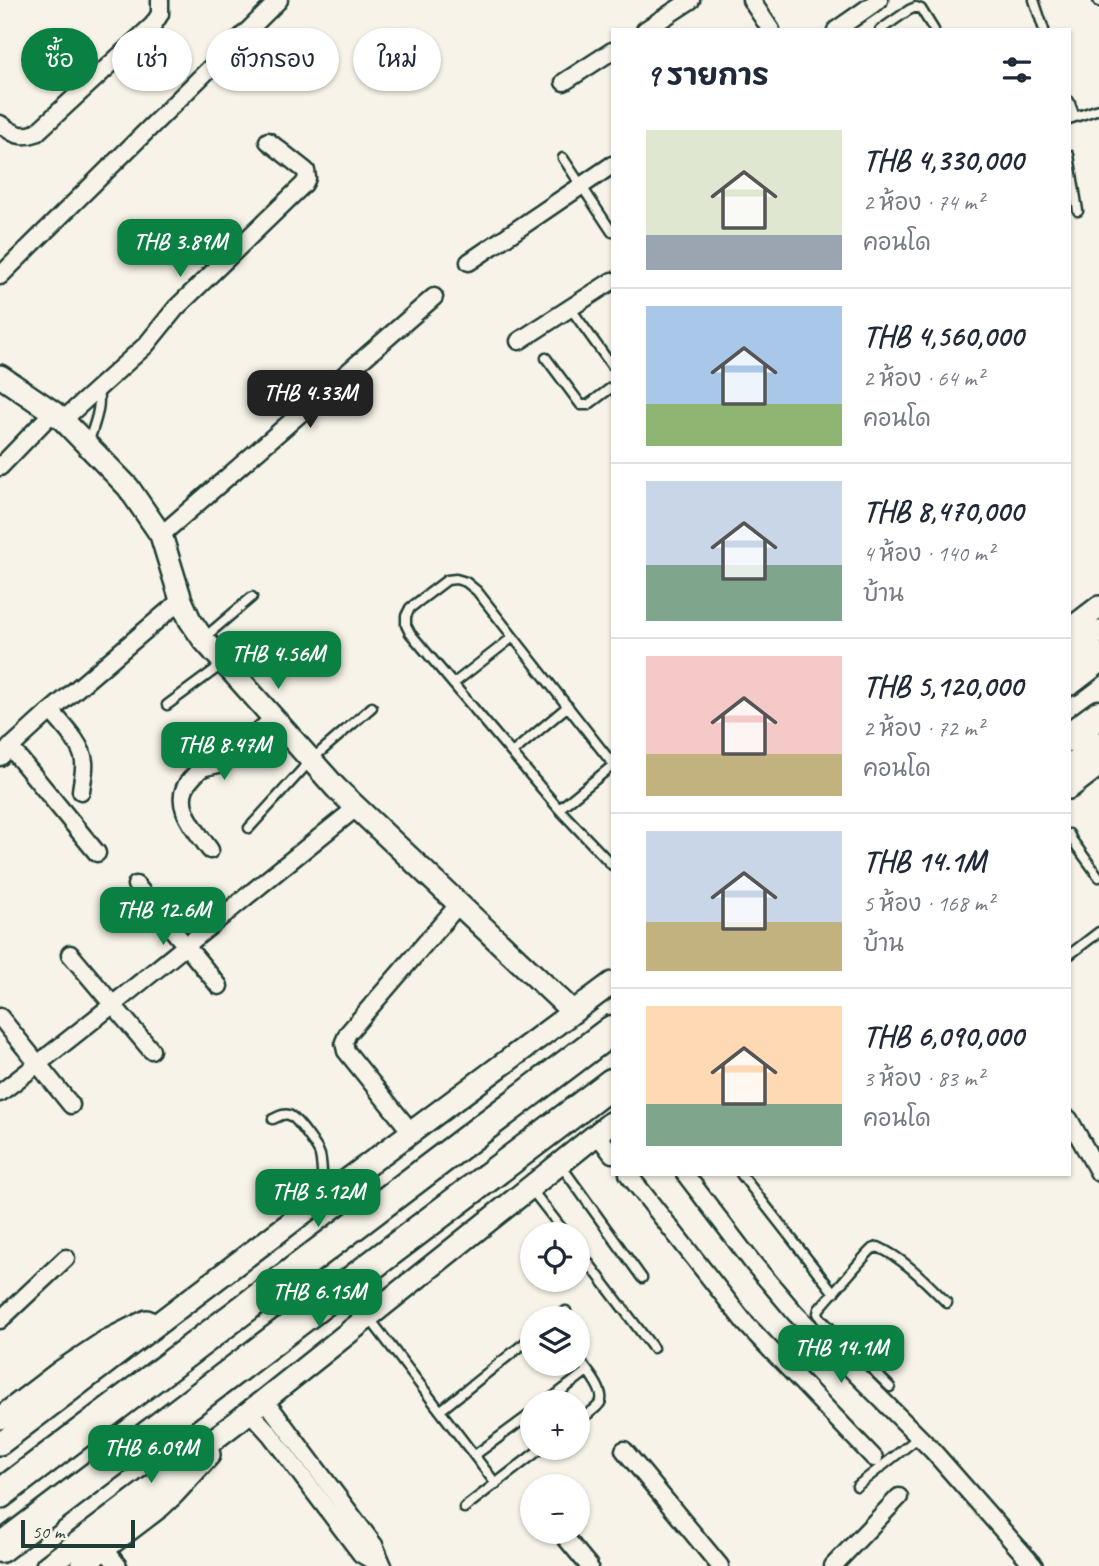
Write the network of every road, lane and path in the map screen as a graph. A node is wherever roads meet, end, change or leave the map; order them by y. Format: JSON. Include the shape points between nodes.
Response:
{"nodes":[{"id":1,"x":160,"y":0,"type":"edge"},
{"id":2,"x":279,"y":0,"type":"edge"},
{"id":3,"x":691,"y":0,"type":"edge"},
{"id":4,"x":751,"y":0,"type":"edge"},
{"id":5,"x":879,"y":0,"type":"edge"},
{"id":6,"x":1034,"y":0,"type":"edge"},
{"id":7,"x":648,"y":28,"type":"edge"},
{"id":8,"x":770,"y":28,"type":"edge"},
{"id":9,"x":839,"y":28,"type":"edge"},
{"id":10,"x":883,"y":28,"type":"edge"},
{"id":11,"x":933,"y":28,"type":"edge"},
{"id":12,"x":1043,"y":28,"type":"edge"},
{"id":13,"x":611,"y":52,"type":"edge"},
{"id":14,"x":564,"y":82,"type":"dead end"},
{"id":15,"x":1099,"y":109,"type":"edge"},
{"id":16,"x":1072,"y":118,"type":"edge"},
{"id":17,"x":0,"y":124,"type":"edge"},
{"id":18,"x":268,"y":141,"type":"dead end"},
{"id":19,"x":563,"y":158,"type":"dead end"},
{"id":20,"x":611,"y":166,"type":"edge"},
{"id":21,"x":1071,"y":167,"type":"edge"},
{"id":22,"x":582,"y":185,"type":"junction"},
{"id":23,"x":1078,"y":211,"type":"dead end"},
{"id":24,"x":611,"y":230,"type":"edge"},
{"id":25,"x":469,"y":262,"type":"dead end"},
{"id":26,"x":0,"y":276,"type":"edge"},
{"id":27,"x":611,"y":282,"type":"edge"},
{"id":28,"x":434,"y":297,"type":"dead end"},
{"id":29,"x":570,"y":309,"type":"junction"},
{"id":30,"x":519,"y":341,"type":"dead end"},
{"id":31,"x":546,"y":358,"type":"dead end"},
{"id":32,"x":611,"y":365,"type":"edge"},
{"id":33,"x":0,"y":376,"type":"edge"},
{"id":34,"x":611,"y":388,"type":"edge"},
{"id":35,"x":97,"y":390,"type":"junction"},
{"id":36,"x":58,"y":416,"type":"junction"},
{"id":37,"x":88,"y":445,"type":"junction"},
{"id":38,"x":0,"y":467,"type":"edge"},
{"id":39,"x":161,"y":535,"type":"junction"},
{"id":40,"x":252,"y":597,"type":"dead end"},
{"id":41,"x":181,"y":600,"type":"junction"},
{"id":42,"x":1099,"y":607,"type":"edge"},
{"id":43,"x":1071,"y":628,"type":"edge"},
{"id":44,"x":1099,"y":632,"type":"edge"},
{"id":45,"x":513,"y":637,"type":"junction"},
{"id":46,"x":203,"y":639,"type":"junction"},
{"id":47,"x":1071,"y":653,"type":"edge"},
{"id":48,"x":1099,"y":659,"type":"edge"},
{"id":49,"x":224,"y":663,"type":"junction"},
{"id":50,"x":1071,"y":680,"type":"edge"},
{"id":51,"x":453,"y":684,"type":"junction"},
{"id":52,"x":167,"y":705,"type":"dead end"},
{"id":53,"x":372,"y":706,"type":"dead end"},
{"id":54,"x":568,"y":706,"type":"junction"},
{"id":55,"x":51,"y":710,"type":"junction"},
{"id":56,"x":1099,"y":715,"type":"edge"},
{"id":57,"x":274,"y":718,"type":"junction"},
{"id":58,"x":1071,"y":736,"type":"edge"},
{"id":59,"x":1099,"y":743,"type":"edge"},
{"id":60,"x":5,"y":752,"type":"edge"},
{"id":61,"x":512,"y":753,"type":"junction"},
{"id":62,"x":311,"y":760,"type":"junction"},
{"id":63,"x":611,"y":763,"type":"edge"},
{"id":64,"x":1071,"y":764,"type":"edge"},
{"id":65,"x":611,"y":765,"type":"edge"},
{"id":66,"x":1099,"y":765,"type":"edge"},
{"id":67,"x":1071,"y":786,"type":"edge"},
{"id":68,"x":81,"y":790,"type":"dead end"},
{"id":69,"x":356,"y":808,"type":"junction"},
{"id":70,"x":559,"y":809,"type":"junction"},
{"id":71,"x":249,"y":828,"type":"dead end"},
{"id":72,"x":1071,"y":840,"type":"edge"},
{"id":73,"x":210,"y":850,"type":"dead end"},
{"id":74,"x":96,"y":853,"type":"dead end"},
{"id":75,"x":611,"y":863,"type":"edge"},
{"id":76,"x":1099,"y":877,"type":"edge"},
{"id":77,"x":136,"y":885,"type":"dead end"},
{"id":78,"x":459,"y":904,"type":"junction"},
{"id":79,"x":1099,"y":932,"type":"edge"},
{"id":80,"x":185,"y":945,"type":"junction"},
{"id":81,"x":1071,"y":953,"type":"edge"},
{"id":82,"x":70,"y":954,"type":"dead end"},
{"id":83,"x":611,"y":984,"type":"edge"},
{"id":84,"x":219,"y":986,"type":"dead end"},
{"id":85,"x":113,"y":1005,"type":"junction"},
{"id":86,"x":573,"y":1012,"type":"junction"},
{"id":87,"x":0,"y":1017,"type":"edge"},
{"id":88,"x":611,"y":1031,"type":"edge"},
{"id":89,"x":151,"y":1050,"type":"dead end"},
{"id":90,"x":38,"y":1064,"type":"junction"},
{"id":91,"x":611,"y":1084,"type":"edge"},
{"id":92,"x":0,"y":1094,"type":"edge"},
{"id":93,"x":71,"y":1105,"type":"dead end"},
{"id":94,"x":273,"y":1119,"type":"dead end"},
{"id":95,"x":1071,"y":1123,"type":"edge"},
{"id":96,"x":605,"y":1128,"type":"edge"},
{"id":97,"x":412,"y":1133,"type":"junction"},
{"id":98,"x":611,"y":1150,"type":"edge"},
{"id":99,"x":560,"y":1164,"type":"junction"},
{"id":100,"x":1099,"y":1173,"type":"edge"},
{"id":101,"x":630,"y":1176,"type":"edge"},
{"id":102,"x":687,"y":1176,"type":"edge"},
{"id":103,"x":743,"y":1176,"type":"edge"},
{"id":104,"x":530,"y":1187,"type":"junction"},
{"id":105,"x":323,"y":1198,"type":"junction"},
{"id":106,"x":557,"y":1222,"type":"edge"},
{"id":107,"x":66,"y":1258,"type":"dead end"},
{"id":108,"x":590,"y":1265,"type":"edge"},
{"id":109,"x":642,"y":1278,"type":"dead end"},
{"id":110,"x":834,"y":1293,"type":"junction"},
{"id":111,"x":192,"y":1299,"type":"junction"},
{"id":112,"x":947,"y":1303,"type":"dead end"},
{"id":113,"x":368,"y":1317,"type":"junction"},
{"id":114,"x":0,"y":1320,"type":"edge"},
{"id":115,"x":520,"y":1347,"type":"edge"},
{"id":116,"x":653,"y":1348,"type":"dead end"},
{"id":117,"x":590,"y":1375,"type":"edge"},
{"id":118,"x":581,"y":1376,"type":"edge"},
{"id":119,"x":890,"y":1387,"type":"dead end"},
{"id":120,"x":562,"y":1390,"type":"edge"},
{"id":121,"x":441,"y":1410,"type":"junction"},
{"id":122,"x":251,"y":1411,"type":"junction"},
{"id":123,"x":590,"y":1411,"type":"edge"},
{"id":124,"x":0,"y":1418,"type":"edge"},
{"id":125,"x":520,"y":1422,"type":"edge"},
{"id":126,"x":919,"y":1437,"type":"junction"},
{"id":127,"x":0,"y":1444,"type":"edge"},
{"id":128,"x":625,"y":1450,"type":"dead end"},
{"id":129,"x":475,"y":1455,"type":"junction"},
{"id":130,"x":874,"y":1458,"type":"dead end"},
{"id":131,"x":526,"y":1460,"type":"edge"},
{"id":132,"x":496,"y":1484,"type":"junction"},
{"id":133,"x":857,"y":1486,"type":"dead end"},
{"id":134,"x":0,"y":1494,"type":"edge"},
{"id":135,"x":899,"y":1497,"type":"dead end"},
{"id":136,"x":464,"y":1508,"type":"dead end"},
{"id":137,"x":571,"y":1544,"type":"edge"},
{"id":138,"x":0,"y":1548,"type":"edge"},
{"id":139,"x":104,"y":1548,"type":"junction"},
{"id":140,"x":842,"y":1563,"type":"edge"},
{"id":141,"x":47,"y":1566,"type":"edge"},
{"id":142,"x":81,"y":1566,"type":"edge"},
{"id":143,"x":118,"y":1566,"type":"edge"},
{"id":144,"x":383,"y":1566,"type":"edge"},
{"id":145,"x":589,"y":1566,"type":"edge"},
{"id":146,"x":720,"y":1566,"type":"edge"},
{"id":147,"x":1034,"y":1566,"type":"edge"}],
"edges":[{"from":1,"to":17,"type":"street","via":[[160,14],[153,25],[36,133],[26,137]]},
{"from":2,"to":26,"type":"street"},
{"from":3,"to":7,"type":"street"},
{"from":4,"to":8,"type":"street"},
{"from":5,"to":9,"type":"street"},
{"from":6,"to":12,"type":"lane"},
{"from":10,"to":11,"type":"lane","via":[[916,7]]},
{"from":13,"to":14,"type":"street"},
{"from":15,"to":16,"type":"lane"},
{"from":18,"to":35,"type":"street","via":[[306,171],[304,184]]},
{"from":19,"to":22,"type":"lane"},
{"from":20,"to":22,"type":"street"},
{"from":21,"to":23,"type":"lane"},
{"from":22,"to":24,"type":"lane"},
{"from":22,"to":25,"type":"street"},
{"from":27,"to":29,"type":"street"},
{"from":28,"to":39,"type":"street"},
{"from":29,"to":30,"type":"street"},
{"from":29,"to":32,"type":"lane"},
{"from":31,"to":34,"type":"lane","via":[[581,405]]},
{"from":33,"to":36,"type":"main road"},
{"from":35,"to":36,"type":"street"},
{"from":35,"to":37,"type":"lane","via":[[99,406]]},
{"from":36,"to":37,"type":"main road"},
{"from":36,"to":38,"type":"street"},
{"from":37,"to":39,"type":"main road","via":[[128,487]]},
{"from":39,"to":41,"type":"main road"},
{"from":40,"to":46,"type":"lane"},
{"from":41,"to":46,"type":"main road"},
{"from":41,"to":55,"type":"street"},
{"from":42,"to":43,"type":"main road"},
{"from":44,"to":47,"type":"main road"},
{"from":45,"to":51,"type":"lane"},
{"from":45,"to":51,"type":"lane","via":[[477,591],[456,579],[447,580],[410,608],[406,625],[410,633]]},
{"from":45,"to":54,"type":"lane"},
{"from":46,"to":49,"type":"main road"},
{"from":48,"to":50,"type":"highway"},
{"from":49,"to":52,"type":"lane"},
{"from":49,"to":57,"type":"main road"},
{"from":51,"to":61,"type":"lane"},
{"from":53,"to":62,"type":"lane"},
{"from":54,"to":61,"type":"lane"},
{"from":54,"to":63,"type":"lane"},
{"from":55,"to":60,"type":"street"},
{"from":55,"to":68,"type":"street","via":[[83,755]]},
{"from":56,"to":58,"type":"highway"},
{"from":57,"to":62,"type":"main road"},
{"from":57,"to":73,"type":"street","via":[[234,755],[205,767],[187,783],[181,796],[186,814]]},
{"from":59,"to":64,"type":"main road"},
{"from":60,"to":74,"type":"street"},
{"from":61,"to":70,"type":"lane"},
{"from":62,"to":69,"type":"main road"},
{"from":62,"to":71,"type":"lane"},
{"from":65,"to":70,"type":"lane"},
{"from":66,"to":67,"type":"main road"},
{"from":69,"to":78,"type":"main road"},
{"from":69,"to":80,"type":"street"},
{"from":70,"to":75,"type":"lane"},
{"from":72,"to":76,"type":"lane"},
{"from":77,"to":80,"type":"street"},
{"from":78,"to":86,"type":"main road"},
{"from":78,"to":97,"type":"street","via":[[344,1042],[346,1051]]},
{"from":79,"to":81,"type":"lane"},
{"from":80,"to":84,"type":"street"},
{"from":80,"to":85,"type":"street"},
{"from":82,"to":85,"type":"street"},
{"from":83,"to":86,"type":"main road"},
{"from":85,"to":89,"type":"street"},
{"from":85,"to":90,"type":"street"},
{"from":86,"to":97,"type":"main road"},
{"from":87,"to":90,"type":"street"},
{"from":88,"to":134,"type":"highway"},
{"from":90,"to":92,"type":"street"},
{"from":90,"to":93,"type":"street"},
{"from":91,"to":138,"type":"highway"},
{"from":94,"to":105,"type":"lane","via":[[288,1114],[294,1118],[316,1148]]},
{"from":95,"to":100,"type":"street"},
{"from":96,"to":98,"type":"street"},
{"from":96,"to":99,"type":"main road"},
{"from":97,"to":105,"type":"main road"},
{"from":99,"to":104,"type":"main road"},
{"from":99,"to":109,"type":"lane"},
{"from":101,"to":130,"type":"street","via":[[746,1324]]},
{"from":102,"to":126,"type":"street","via":[[795,1313]]},
{"from":103,"to":110,"type":"lane"},
{"from":104,"to":106,"type":"lane"},
{"from":104,"to":113,"type":"main road"},
{"from":105,"to":111,"type":"main road"},
{"from":107,"to":114,"type":"street"},
{"from":108,"to":116,"type":"lane"},
{"from":110,"to":112,"type":"lane","via":[[878,1247]]},
{"from":110,"to":119,"type":"lane","via":[[819,1309],[821,1319]]},
{"from":111,"to":124,"type":"main road","via":[[105,1342]]},
{"from":111,"to":127,"type":"main road"},
{"from":113,"to":121,"type":"lane"},
{"from":113,"to":122,"type":"main road"},
{"from":115,"to":121,"type":"lane"},
{"from":117,"to":123,"type":"lane","via":[[602,1396]]},
{"from":118,"to":120,"type":"lane"},
{"from":121,"to":129,"type":"lane"},
{"from":122,"to":139,"type":"main road","via":[[159,1507]]},
{"from":122,"to":141,"type":"main road"},
{"from":122,"to":144,"type":"street","via":[[374,1545]]},
{"from":125,"to":129,"type":"lane"},
{"from":126,"to":133,"type":"lane"},
{"from":126,"to":147,"type":"street"},
{"from":128,"to":146,"type":"street"},
{"from":129,"to":132,"type":"lane"},
{"from":131,"to":132,"type":"lane"},
{"from":132,"to":136,"type":"lane"},
{"from":135,"to":140,"type":"street"},
{"from":137,"to":145,"type":"street"},
{"from":139,"to":142,"type":"main road"},
{"from":139,"to":143,"type":"street"}]}
